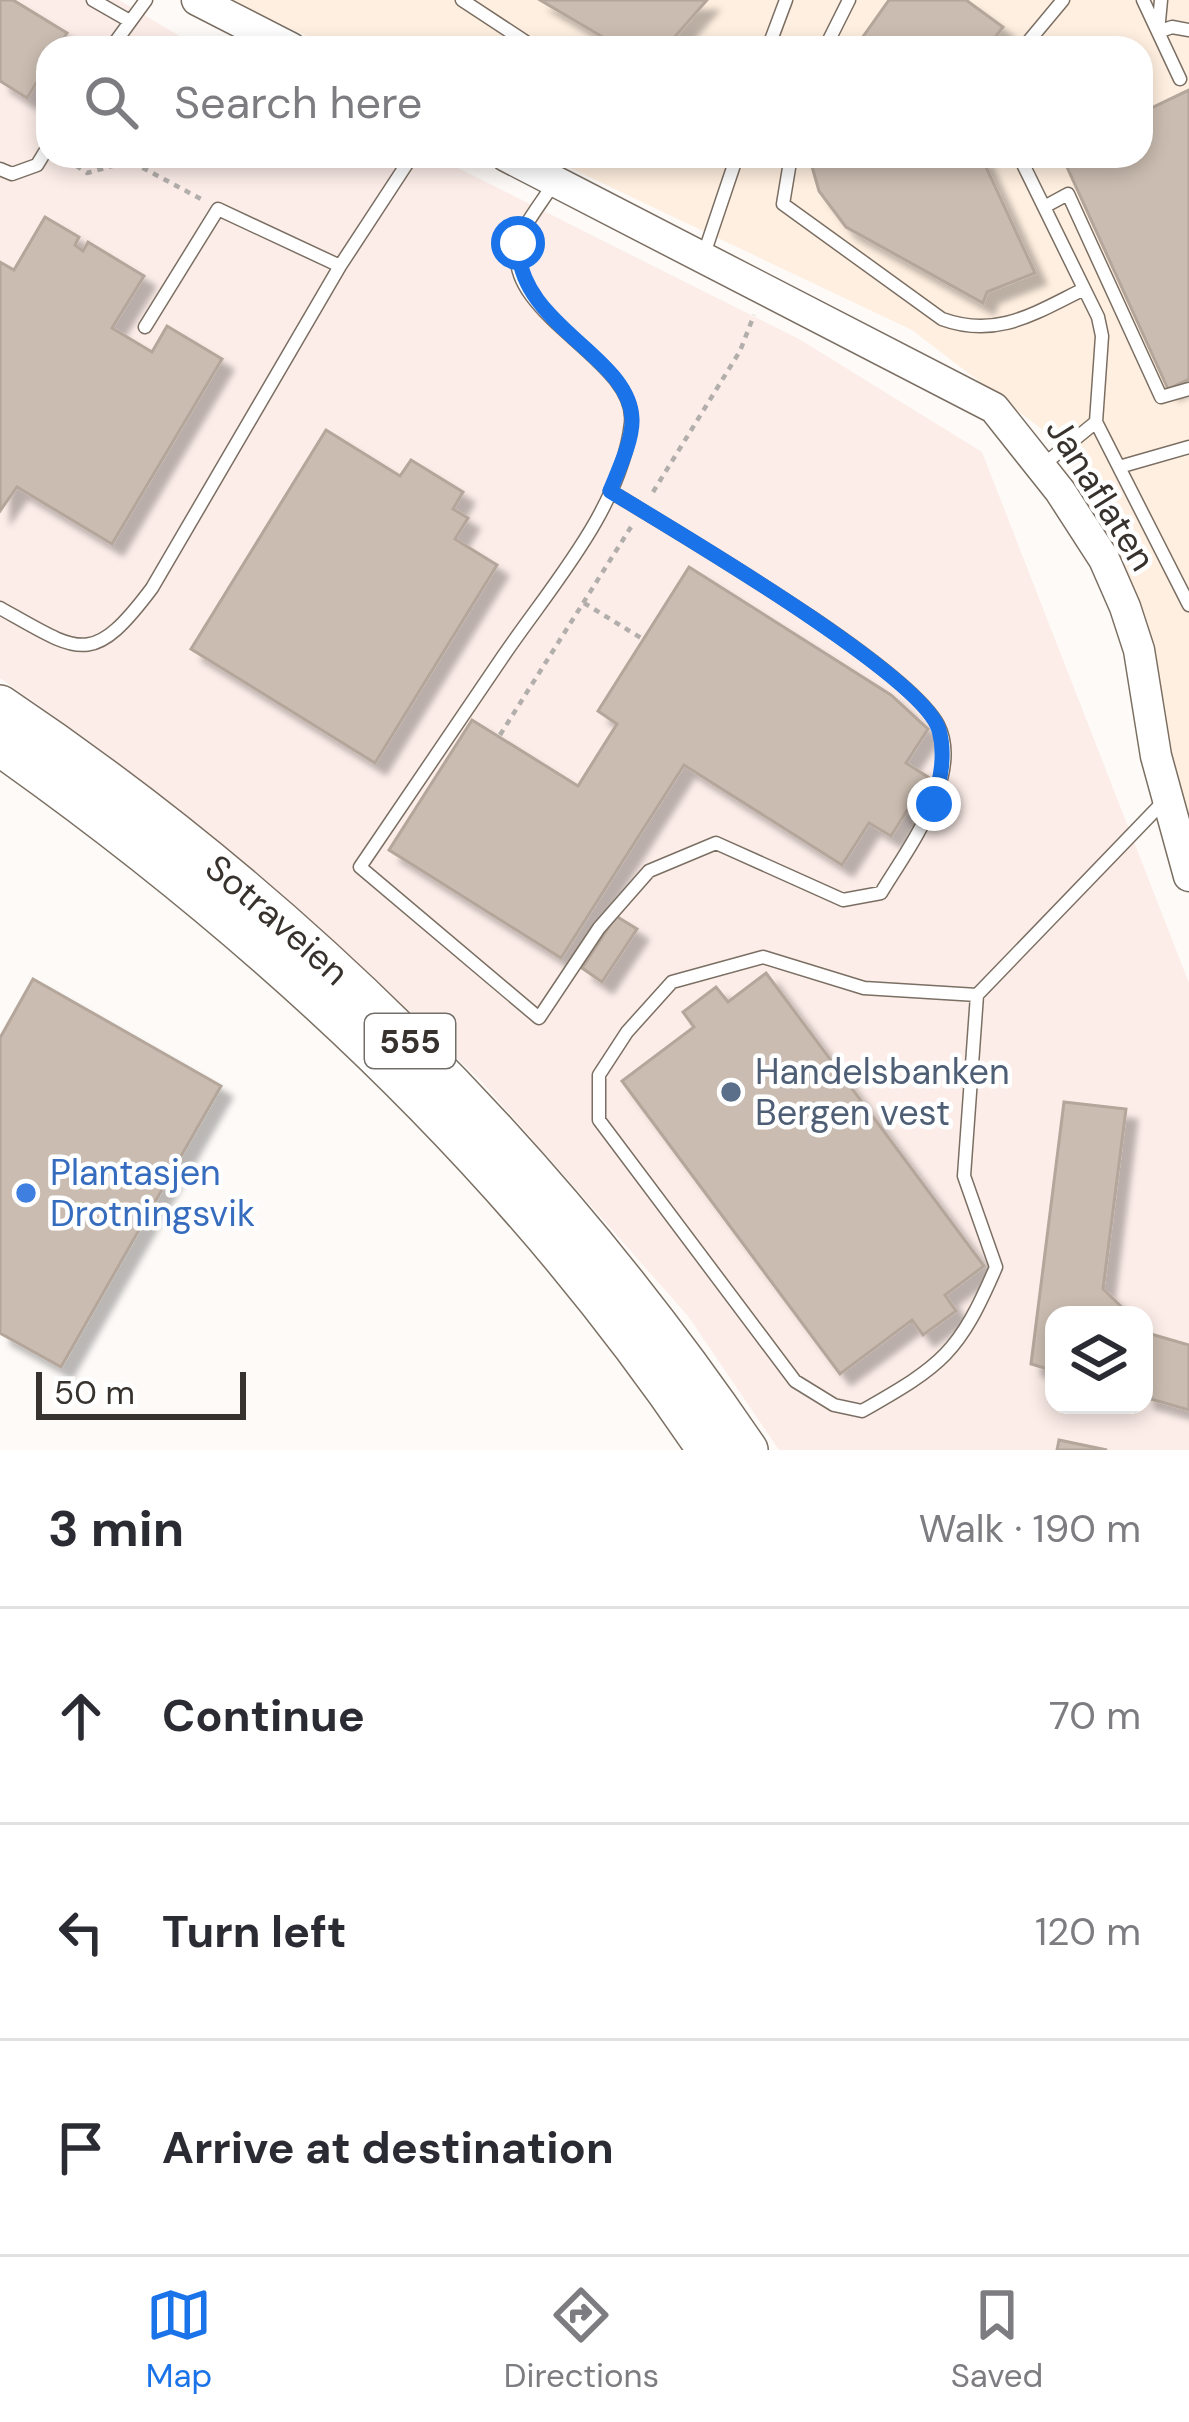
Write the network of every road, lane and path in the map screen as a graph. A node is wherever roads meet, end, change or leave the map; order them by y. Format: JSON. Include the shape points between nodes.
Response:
{"nodes":[{"id":1,"x":93,"y":0,"type":"edge"},
{"id":2,"x":146,"y":0,"type":"edge"},
{"id":3,"x":197,"y":0,"type":"edge"},
{"id":4,"x":462,"y":0,"type":"edge"},
{"id":5,"x":786,"y":0,"type":"edge"},
{"id":6,"x":849,"y":0,"type":"edge"},
{"id":7,"x":1063,"y":0,"type":"edge"},
{"id":8,"x":1143,"y":0,"type":"edge"},
{"id":9,"x":1162,"y":0,"type":"edge"},
{"id":10,"x":128,"y":20,"type":"junction"},
{"id":11,"x":1189,"y":30,"type":"edge"},
{"id":12,"x":1158,"y":32,"type":"junction"},
{"id":13,"x":118,"y":36,"type":"edge"},
{"id":14,"x":268,"y":36,"type":"edge"},
{"id":15,"x":517,"y":36,"type":"edge"},
{"id":16,"x":772,"y":36,"type":"edge"},
{"id":17,"x":831,"y":36,"type":"edge"},
{"id":18,"x":1033,"y":36,"type":"edge"},
{"id":19,"x":1180,"y":79,"type":"dead end"},
{"id":20,"x":36,"y":165,"type":"edge"},
{"id":21,"x":143,"y":168,"type":"edge"},
{"id":22,"x":404,"y":168,"type":"edge"},
{"id":23,"x":531,"y":168,"type":"edge"},
{"id":24,"x":732,"y":168,"type":"edge"},
{"id":25,"x":789,"y":168,"type":"edge"},
{"id":26,"x":1025,"y":168,"type":"edge"},
{"id":27,"x":0,"y":169,"type":"edge"},
{"id":28,"x":556,"y":180,"type":"junction"},
{"id":29,"x":1043,"y":207,"type":"junction"},
{"id":30,"x":218,"y":209,"type":"junction"},
{"id":31,"x":704,"y":255,"type":"junction"},
{"id":32,"x":340,"y":266,"type":"junction"},
{"id":33,"x":1084,"y":289,"type":"junction"},
{"id":34,"x":145,"y":327,"type":"dead end"},
{"id":35,"x":1189,"y":389,"type":"edge"},
{"id":36,"x":1096,"y":422,"type":"junction"},
{"id":37,"x":1189,"y":447,"type":"edge"},
{"id":38,"x":1042,"y":466,"type":"junction"},
{"id":39,"x":1119,"y":467,"type":"junction"},
{"id":40,"x":610,"y":491,"type":"junction"},
{"id":41,"x":584,"y":603,"type":"dead end"},
{"id":42,"x":1189,"y":605,"type":"edge"},
{"id":43,"x":0,"y":608,"type":"edge"},
{"id":44,"x":641,"y":638,"type":"dead end"},
{"id":45,"x":0,"y":705,"type":"edge"},
{"id":46,"x":0,"y":746,"type":"edge"},
{"id":47,"x":1166,"y":799,"type":"junction"},
{"id":48,"x":1189,"y":876,"type":"edge"},
{"id":49,"x":976,"y":995,"type":"junction"},
{"id":50,"x":707,"y":1450,"type":"edge"},
{"id":51,"x":748,"y":1450,"type":"edge"}],
"edges":[{"from":1,"to":10,"type":"lane"},
{"from":2,"to":10,"type":"lane"},
{"from":3,"to":14,"type":"street"},
{"from":4,"to":15,"type":"lane"},
{"from":5,"to":16,"type":"lane"},
{"from":6,"to":17,"type":"lane"},
{"from":7,"to":18,"type":"lane"},
{"from":8,"to":12,"type":"lane"},
{"from":9,"to":12,"type":"lane"},
{"from":10,"to":13,"type":"lane"},
{"from":11,"to":12,"type":"lane"},
{"from":12,"to":19,"type":"lane"},
{"from":20,"to":27,"type":"lane","via":[[12,174]]},
{"from":21,"to":30,"type":"path"},
{"from":22,"to":32,"type":"lane"},
{"from":23,"to":28,"type":"street","name":"Janaflaten"},
{"from":24,"to":31,"type":"lane"},
{"from":25,"to":33,"type":"lane","via":[[782,204],[942,319],[1004,327]]},
{"from":26,"to":29,"type":"lane"},
{"from":28,"to":31,"type":"street","name":"Janaflaten"},
{"from":28,"to":40,"type":"lane","via":[[518,243],[518,269],[545,312],[621,389],[632,418]]},
{"from":29,"to":33,"type":"lane"},
{"from":29,"to":35,"type":"lane","via":[[1068,194],[1161,398]]},
{"from":30,"to":32,"type":"lane"},
{"from":30,"to":34,"type":"lane"},
{"from":31,"to":38,"type":"street","name":"Janaflaten","via":[[971,393],[994,408]]},
{"from":32,"to":43,"type":"lane","via":[[119,632],[75,646]]},
{"from":33,"to":36,"type":"lane","via":[[1102,336]]},
{"from":36,"to":38,"type":"lane"},
{"from":36,"to":39,"type":"lane"},
{"from":37,"to":39,"type":"lane"},
{"from":38,"to":47,"type":"street","name":"Janaflaten","via":[[1125,607]]},
{"from":39,"to":42,"type":"lane"},
{"from":40,"to":40,"type":"lane","via":[[891,673],[939,727],[942,770],[934,804],[881,893],[843,900],[716,843],[650,872],[599,928],[539,1018],[360,867]]},
{"from":41,"to":44,"type":"path"},
{"from":45,"to":51,"type":"highway","name":"Sotraveien","number":"555","via":[[191,846],[399,1031],[571,1216]]},
{"from":46,"to":50,"type":"highway","name":"Sotraveien","number":"555","via":[[153,857],[382,1061],[543,1236]]},
{"from":47,"to":48,"type":"street","name":"Janaflaten"},
{"from":47,"to":49,"type":"lane"},
{"from":49,"to":49,"type":"lane","via":[[964,1176],[996,1267],[970,1329],[926,1375],[862,1411],[834,1405],[795,1381],[599,1120],[599,1075],[672,982],[763,957],[864,988]]}]}
